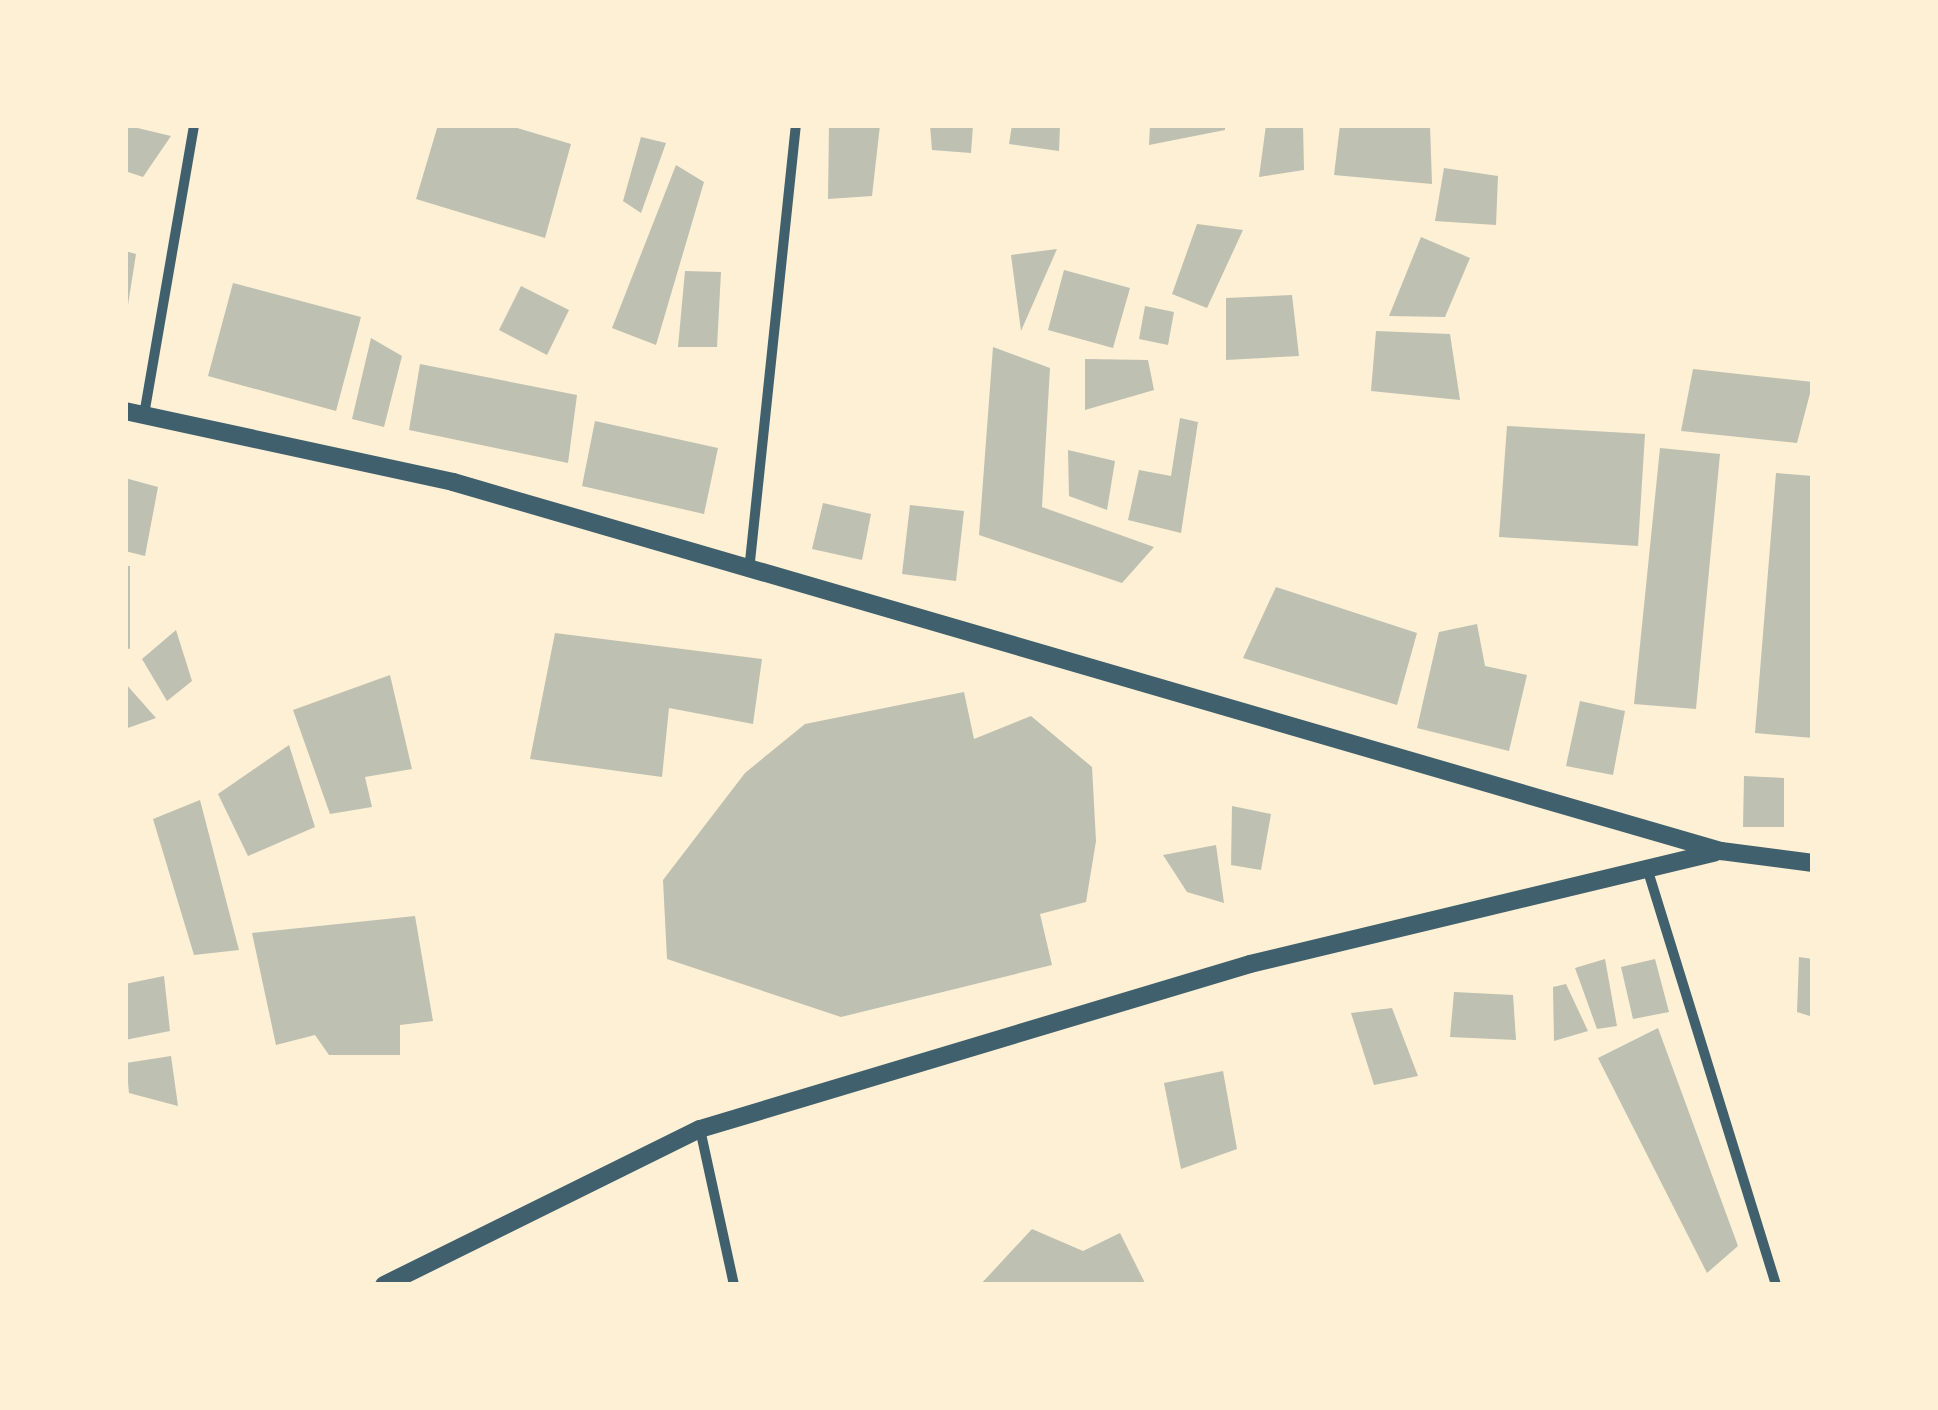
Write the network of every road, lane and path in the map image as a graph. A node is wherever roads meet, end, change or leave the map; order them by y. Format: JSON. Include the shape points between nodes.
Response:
{"nodes":[{"id":1,"x":194,"y":125,"type":"edge"},
{"id":2,"x":796,"y":125,"type":"edge"},
{"id":3,"x":125,"y":411,"type":"edge"},
{"id":4,"x":144,"y":415,"type":"junction"},
{"id":5,"x":749,"y":571,"type":"junction"},
{"id":6,"x":1721,"y":851,"type":"junction"},
{"id":7,"x":1813,"y":863,"type":"edge"},
{"id":8,"x":1647,"y":868,"type":"junction"},
{"id":9,"x":700,"y":1128,"type":"junction"},
{"id":10,"x":384,"y":1285,"type":"edge"},
{"id":11,"x":734,"y":1285,"type":"edge"},
{"id":12,"x":1776,"y":1285,"type":"edge"}],
"edges":[{"from":1,"to":4,"type":"street"},
{"from":2,"to":5,"type":"street"},
{"from":3,"to":4,"type":"street"},
{"from":4,"to":5,"type":"street","via":[[453,482]]},
{"from":5,"to":6,"type":"street"},
{"from":6,"to":7,"type":"street"},
{"from":6,"to":8,"type":"street"},
{"from":8,"to":9,"type":"street","via":[[1250,964]]},
{"from":8,"to":12,"type":"street"},
{"from":9,"to":10,"type":"street"},
{"from":9,"to":11,"type":"street"}]}
